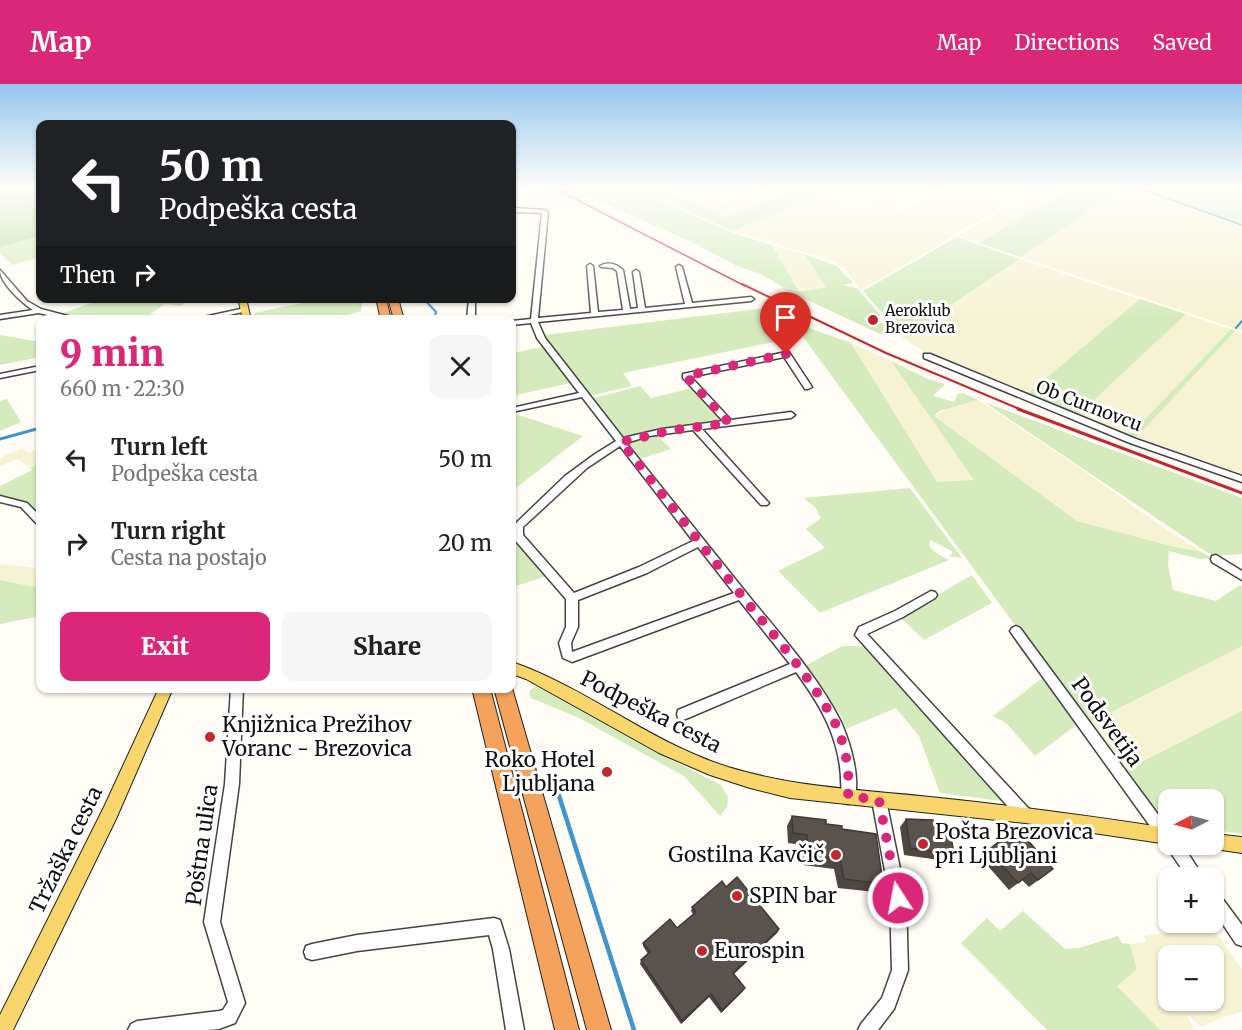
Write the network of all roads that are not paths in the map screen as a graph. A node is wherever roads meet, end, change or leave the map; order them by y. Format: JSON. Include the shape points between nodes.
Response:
{"nodes":[{"id":1,"x":543,"y":231,"type":"edge"},
{"id":2,"x":591,"y":266,"type":"dead end"},
{"id":3,"x":603,"y":266,"type":"dead end"},
{"id":4,"x":679,"y":267,"type":"dead end"},
{"id":5,"x":0,"y":272,"type":"edge"},
{"id":6,"x":636,"y":272,"type":"dead end"},
{"id":7,"x":751,"y":298,"type":"dead end"},
{"id":8,"x":243,"y":303,"type":"edge"},
{"id":9,"x":689,"y":305,"type":"junction"},
{"id":10,"x":642,"y":309,"type":"junction"},
{"id":11,"x":244,"y":310,"type":"junction"},
{"id":12,"x":627,"y":310,"type":"junction"},
{"id":13,"x":39,"y":311,"type":"junction"},
{"id":14,"x":595,"y":314,"type":"junction"},
{"id":15,"x":57,"y":315,"type":"edge"},
{"id":16,"x":219,"y":315,"type":"edge"},
{"id":17,"x":246,"y":315,"type":"edge"},
{"id":18,"x":0,"y":317,"type":"edge"},
{"id":19,"x":534,"y":321,"type":"junction"},
{"id":20,"x":516,"y":323,"type":"edge"},
{"id":21,"x":927,"y":356,"type":"dead end"},
{"id":22,"x":36,"y":369,"type":"edge"},
{"id":23,"x":0,"y":376,"type":"edge"},
{"id":24,"x":808,"y":387,"type":"dead end"},
{"id":25,"x":583,"y":394,"type":"junction"},
{"id":26,"x":516,"y":409,"type":"edge"},
{"id":27,"x":791,"y":415,"type":"dead end"},
{"id":28,"x":729,"y":423,"type":"junction"},
{"id":29,"x":696,"y":428,"type":"junction"},
{"id":30,"x":621,"y":442,"type":"junction"},
{"id":31,"x":1242,"y":479,"type":"edge"},
{"id":32,"x":0,"y":500,"type":"edge"},
{"id":33,"x":764,"y":503,"type":"dead end"},
{"id":34,"x":36,"y":517,"type":"edge"},
{"id":35,"x":699,"y":542,"type":"junction"},
{"id":36,"x":1216,"y":559,"type":"dead end"},
{"id":37,"x":1242,"y":576,"type":"edge"},
{"id":38,"x":741,"y":595,"type":"junction"},
{"id":39,"x":931,"y":595,"type":"dead end"},
{"id":40,"x":572,"y":598,"type":"junction"},
{"id":41,"x":1016,"y":631,"type":"dead end"},
{"id":42,"x":797,"y":666,"type":"junction"},
{"id":43,"x":516,"y":669,"type":"edge"},
{"id":44,"x":164,"y":693,"type":"edge"},
{"id":45,"x":237,"y":693,"type":"edge"},
{"id":46,"x":482,"y":693,"type":"edge"},
{"id":47,"x":503,"y":693,"type":"edge"},
{"id":48,"x":682,"y":714,"type":"dead end"},
{"id":49,"x":848,"y":796,"type":"junction"},
{"id":50,"x":879,"y":800,"type":"junction"},
{"id":51,"x":1025,"y":815,"type":"junction"},
{"id":52,"x":1158,"y":824,"type":"edge"},
{"id":53,"x":1158,"y":837,"type":"edge"},
{"id":54,"x":1224,"y":843,"type":"edge"},
{"id":55,"x":1242,"y":845,"type":"edge"},
{"id":56,"x":1224,"y":913,"type":"edge"},
{"id":57,"x":1242,"y":938,"type":"edge"},
{"id":58,"x":312,"y":952,"type":"dead end"},
{"id":59,"x":3,"y":1030,"type":"edge"},
{"id":60,"x":137,"y":1030,"type":"edge"},
{"id":61,"x":515,"y":1030,"type":"edge"},
{"id":62,"x":567,"y":1030,"type":"edge"},
{"id":63,"x":598,"y":1030,"type":"edge"},
{"id":64,"x":867,"y":1030,"type":"edge"}],
"edges":[{"from":1,"to":19,"type":"street"},
{"from":2,"to":14,"type":"street"},
{"from":3,"to":12,"type":"street","via":[[620,270]]},
{"from":4,"to":9,"type":"street"},
{"from":5,"to":13,"type":"street","via":[[25,302]]},
{"from":6,"to":10,"type":"street"},
{"from":7,"to":9,"type":"street"},
{"from":8,"to":11,"type":"main road"},
{"from":9,"to":10,"type":"street"},
{"from":10,"to":12,"type":"street"},
{"from":11,"to":16,"type":"street"},
{"from":11,"to":17,"type":"main road"},
{"from":12,"to":14,"type":"street"},
{"from":13,"to":15,"type":"street"},
{"from":13,"to":18,"type":"street"},
{"from":14,"to":19,"type":"street"},
{"from":19,"to":20,"type":"street"},
{"from":19,"to":25,"type":"street","via":[[541,338]]},
{"from":21,"to":31,"type":"street","name":"Ob Curnovcu","via":[[1133,441]]},
{"from":22,"to":23,"type":"street"},
{"from":24,"to":28,"type":"street","via":[[786,354],[686,376]]},
{"from":25,"to":26,"type":"street"},
{"from":25,"to":30,"type":"street"},
{"from":27,"to":28,"type":"street"},
{"from":28,"to":29,"type":"street"},
{"from":29,"to":30,"type":"street"},
{"from":29,"to":33,"type":"street"},
{"from":30,"to":35,"type":"street"},
{"from":30,"to":40,"type":"street","via":[[606,450],[518,526],[518,536]]},
{"from":32,"to":34,"type":"street","via":[[24,505]]},
{"from":35,"to":38,"type":"street"},
{"from":35,"to":40,"type":"street","via":[[643,570]]},
{"from":36,"to":37,"type":"street"},
{"from":38,"to":40,"type":"street","via":[[572,657],[565,650],[572,627]]},
{"from":38,"to":42,"type":"street"},
{"from":39,"to":51,"type":"street","via":[[863,630],[862,638]]},
{"from":41,"to":52,"type":"street","name":"Podsvetija"},
{"from":42,"to":48,"type":"street"},
{"from":42,"to":49,"type":"street","via":[[837,727],[848,767]]},
{"from":43,"to":49,"type":"main road","name":"Podpeška cesta","via":[[643,738],[713,769],[790,790]]},
{"from":44,"to":59,"type":"main road","name":"Tržaška cesta","via":[[110,813]]},
{"from":45,"to":60,"type":"street","name":"Poštna ulica","via":[[232,784],[212,922],[237,1003],[229,1017],[219,1020]]},
{"from":46,"to":62,"type":"highway"},
{"from":47,"to":63,"type":"highway"},
{"from":49,"to":50,"type":"main road","name":"Podpeška cesta"},
{"from":50,"to":51,"type":"main road","name":"Podpeška cesta"},
{"from":50,"to":64,"type":"street","via":[[898,898],[900,970],[888,1003]]},
{"from":51,"to":53,"type":"main road","name":"Podpeška cesta"},
{"from":54,"to":55,"type":"main road"},
{"from":56,"to":57,"type":"street"},
{"from":58,"to":61,"type":"street","via":[[494,926]]}]}
